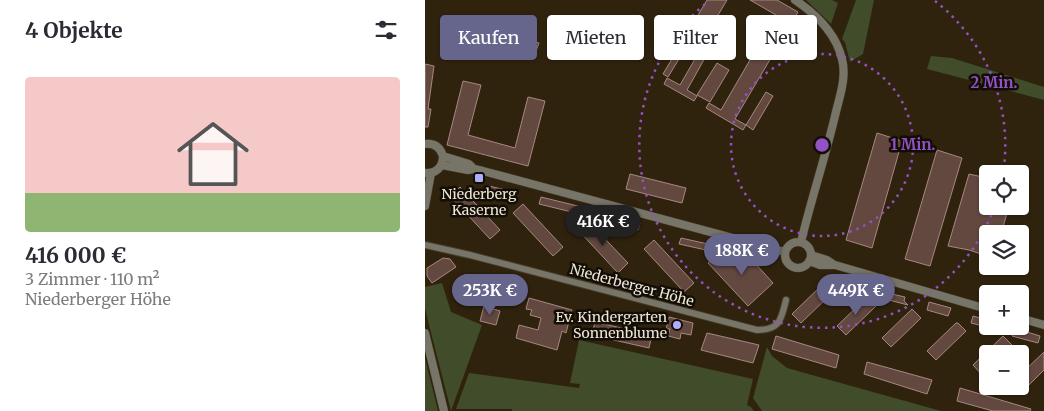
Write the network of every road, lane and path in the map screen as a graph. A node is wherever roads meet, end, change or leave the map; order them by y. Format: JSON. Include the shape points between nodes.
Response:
{"nodes":[{"id":1,"x":795,"y":0,"type":"edge"},
{"id":2,"x":425,"y":144,"type":"edge"},
{"id":3,"x":442,"y":160,"type":"junction"},
{"id":4,"x":428,"y":173,"type":"edge"},
{"id":5,"x":425,"y":206,"type":"edge"},
{"id":6,"x":801,"y":242,"type":"junction"},
{"id":7,"x":425,"y":245,"type":"edge"},
{"id":8,"x":785,"y":252,"type":"junction"},
{"id":9,"x":810,"y":258,"type":"junction"},
{"id":10,"x":786,"y":300,"type":"dead end"},
{"id":11,"x":979,"y":307,"type":"edge"},
{"id":12,"x":1029,"y":321,"type":"edge"},
{"id":13,"x":1044,"y":325,"type":"edge"},
{"id":14,"x":425,"y":333,"type":"edge"},
{"id":15,"x":444,"y":411,"type":"edge"}],
"edges":[{"from":1,"to":6,"type":"street","via":[[828,30],[840,50],[844,68],[835,116]]},
{"from":2,"to":3,"type":"street","via":[[436,146]]},
{"from":3,"to":4,"type":"street","via":[[438,170]]},
{"from":3,"to":8,"type":"street","via":[[468,170]]},
{"from":4,"to":5,"type":"street"},
{"from":6,"to":8,"type":"street","via":[[790,245]]},
{"from":6,"to":9,"type":"street","via":[[808,247]]},
{"from":7,"to":10,"type":"street","name":"Niederberger Höhe","via":[[757,330],[774,328],[781,320]]},
{"from":8,"to":9,"type":"street","via":[[785,259],[793,267],[801,268]]},
{"from":9,"to":11,"type":"street","via":[[820,265],[835,265]]},
{"from":12,"to":13,"type":"street"},
{"from":14,"to":15,"type":"street"}]}
